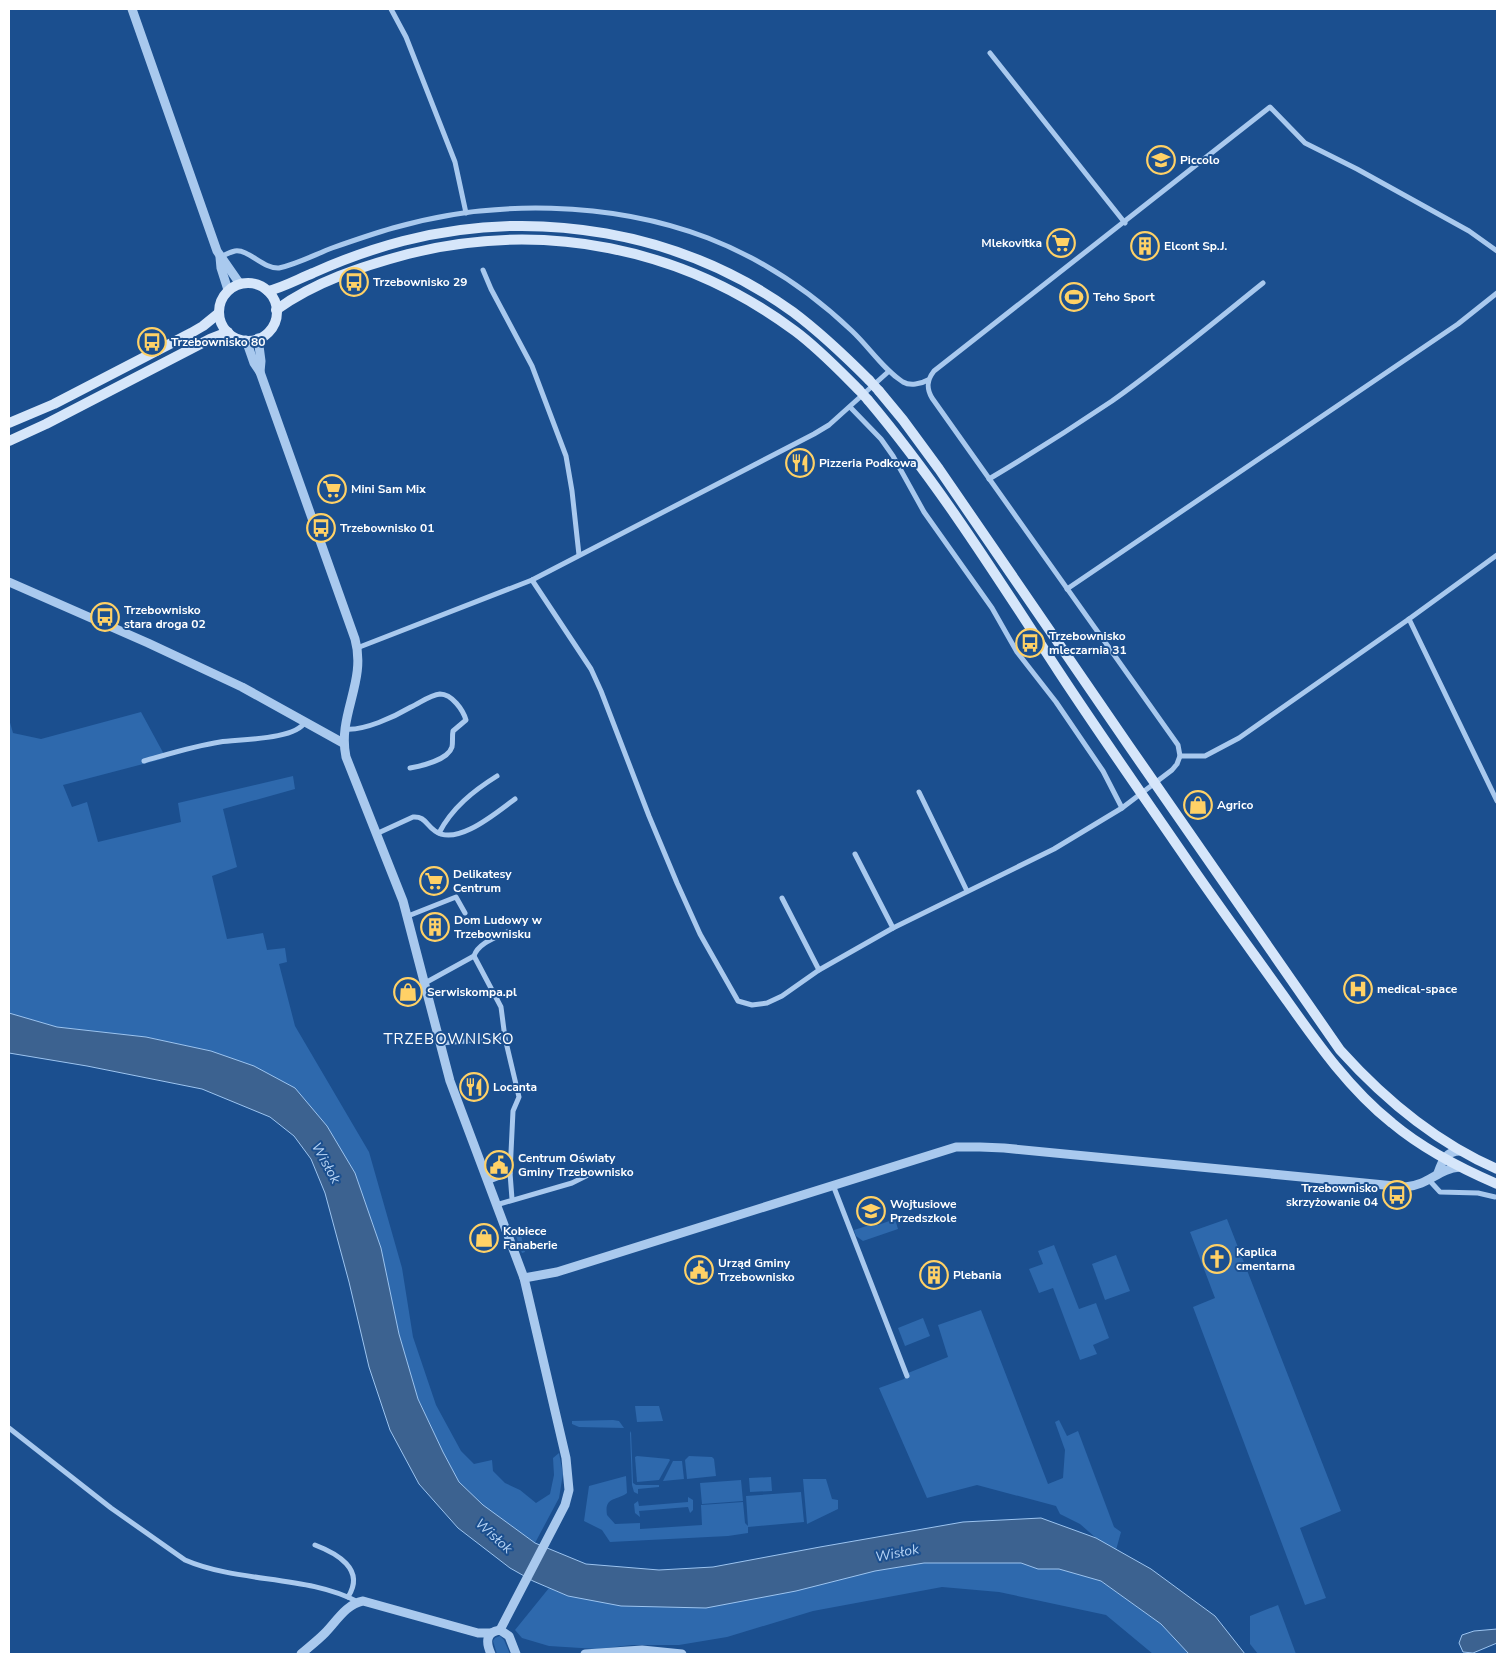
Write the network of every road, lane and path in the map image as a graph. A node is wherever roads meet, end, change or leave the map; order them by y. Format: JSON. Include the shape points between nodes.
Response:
{"nodes":[{"id":1,"x":132,"y":9,"type":"edge"},
{"id":2,"x":392,"y":9,"type":"edge"},
{"id":3,"x":990,"y":53,"type":"dead end"},
{"id":4,"x":466,"y":213,"type":"junction"},
{"id":5,"x":1125,"y":222,"type":"junction"},
{"id":6,"x":1497,"y":251,"type":"edge"},
{"id":7,"x":220,"y":257,"type":"junction"},
{"id":8,"x":483,"y":270,"type":"dead end"},
{"id":9,"x":1263,"y":283,"type":"dead end"},
{"id":10,"x":240,"y":284,"type":"junction"},
{"id":11,"x":228,"y":290,"type":"junction"},
{"id":12,"x":268,"y":292,"type":"junction"},
{"id":13,"x":1497,"y":293,"type":"edge"},
{"id":14,"x":276,"y":310,"type":"junction"},
{"id":15,"x":219,"y":313,"type":"junction"},
{"id":16,"x":228,"y":332,"type":"junction"},
{"id":17,"x":258,"y":338,"type":"junction"},
{"id":18,"x":246,"y":340,"type":"junction"},
{"id":19,"x":260,"y":372,"type":"junction"},
{"id":20,"x":888,"y":372,"type":"junction"},
{"id":21,"x":928,"y":380,"type":"junction"},
{"id":22,"x":850,"y":407,"type":"junction"},
{"id":23,"x":9,"y":424,"type":"edge"},
{"id":24,"x":9,"y":441,"type":"edge"},
{"id":25,"x":989,"y":479,"type":"junction"},
{"id":26,"x":1497,"y":554,"type":"edge"},
{"id":27,"x":578,"y":555,"type":"junction"},
{"id":28,"x":532,"y":580,"type":"junction"},
{"id":29,"x":9,"y":582,"type":"edge"},
{"id":30,"x":1067,"y":589,"type":"junction"},
{"id":31,"x":1409,"y":619,"type":"junction"},
{"id":32,"x":357,"y":648,"type":"junction"},
{"id":33,"x":305,"y":722,"type":"junction"},
{"id":34,"x":345,"y":729,"type":"junction"},
{"id":35,"x":344,"y":743,"type":"junction"},
{"id":36,"x":1180,"y":756,"type":"junction"},
{"id":37,"x":144,"y":761,"type":"dead end"},
{"id":38,"x":410,"y":768,"type":"dead end"},
{"id":39,"x":497,"y":776,"type":"dead end"},
{"id":40,"x":1155,"y":784,"type":"junction"},
{"id":41,"x":919,"y":792,"type":"dead end"},
{"id":42,"x":1142,"y":793,"type":"junction"},
{"id":43,"x":515,"y":799,"type":"dead end"},
{"id":44,"x":1497,"y":801,"type":"edge"},
{"id":45,"x":1122,"y":808,"type":"junction"},
{"id":46,"x":439,"y":833,"type":"junction"},
{"id":47,"x":376,"y":834,"type":"junction"},
{"id":48,"x":855,"y":854,"type":"dead end"},
{"id":49,"x":967,"y":891,"type":"junction"},
{"id":50,"x":782,"y":898,"type":"dead end"},
{"id":51,"x":465,"y":913,"type":"dead end"},
{"id":52,"x":408,"y":916,"type":"junction"},
{"id":53,"x":893,"y":928,"type":"junction"},
{"id":54,"x":509,"y":931,"type":"dead end"},
{"id":55,"x":474,"y":956,"type":"junction"},
{"id":56,"x":818,"y":970,"type":"junction"},
{"id":57,"x":425,"y":982,"type":"junction"},
{"id":58,"x":505,"y":1038,"type":"junction"},
{"id":59,"x":440,"y":1043,"type":"junction"},
{"id":60,"x":1460,"y":1151,"type":"junction"},
{"id":61,"x":1444,"y":1158,"type":"junction"},
{"id":62,"x":1460,"y":1167,"type":"junction"},
{"id":63,"x":1497,"y":1169,"type":"edge"},
{"id":64,"x":596,"y":1171,"type":"dead end"},
{"id":65,"x":1438,"y":1173,"type":"junction"},
{"id":66,"x":510,"y":1174,"type":"junction"},
{"id":67,"x":1430,"y":1180,"type":"junction"},
{"id":68,"x":487,"y":1182,"type":"junction"},
{"id":69,"x":1497,"y":1184,"type":"edge"},
{"id":70,"x":833,"y":1185,"type":"junction"},
{"id":71,"x":1495,"y":1197,"type":"dead end"},
{"id":72,"x":512,"y":1199,"type":"junction"},
{"id":73,"x":496,"y":1205,"type":"junction"},
{"id":74,"x":524,"y":1278,"type":"junction"},
{"id":75,"x":907,"y":1376,"type":"dead end"},
{"id":76,"x":9,"y":1428,"type":"edge"},
{"id":77,"x":315,"y":1545,"type":"dead end"},
{"id":78,"x":348,"y":1597,"type":"junction"},
{"id":79,"x":358,"y":1602,"type":"junction"},
{"id":80,"x":500,"y":1630,"type":"junction"},
{"id":81,"x":478,"y":1633,"type":"junction"},
{"id":82,"x":491,"y":1633,"type":"junction"},
{"id":83,"x":487,"y":1643,"type":"junction"},
{"id":84,"x":301,"y":1654,"type":"edge"},
{"id":85,"x":491,"y":1654,"type":"edge"},
{"id":86,"x":516,"y":1654,"type":"edge"},
{"id":87,"x":585,"y":1654,"type":"edge"},
{"id":88,"x":682,"y":1654,"type":"edge"}],
"edges":[{"from":1,"to":7,"type":"street"},
{"from":2,"to":4,"type":"street","via":[[455,162]]},
{"from":3,"to":5,"type":"street"},
{"from":4,"to":7,"type":"street","via":[[387,230],[279,268],[269,267],[243,252],[235,251]]},
{"from":4,"to":20,"type":"street","via":[[562,208],[594,211],[628,215],[708,238],[746,255],[817,300],[869,347]]},
{"from":5,"to":6,"type":"street","via":[[1270,107],[1304,143],[1357,168],[1469,231]]},
{"from":5,"to":21,"type":"street","via":[[937,368]]},
{"from":7,"to":10,"type":"street"},
{"from":7,"to":11,"type":"street"},
{"from":8,"to":27,"type":"street","via":[[532,366],[566,456]]},
{"from":9,"to":25,"type":"street","via":[[1169,359],[1112,400]]},
{"from":10,"to":11,"type":"main road"},
{"from":10,"to":12,"type":"main road","via":[[255,284]]},
{"from":11,"to":15,"type":"main road"},
{"from":12,"to":14,"type":"main road"},
{"from":12,"to":40,"type":"main road","bridge":true,"via":[[348,259],[403,241],[504,226],[577,229],[640,241],[730,274],[792,312],[841,352],[879,391],[938,469]]},
{"from":13,"to":30,"type":"street","via":[[1458,324]]},
{"from":14,"to":17,"type":"main road","via":[[272,327]]},
{"from":14,"to":42,"type":"main road","bridge":true,"via":[[316,287],[389,259],[438,247],[529,239],[584,243],[634,253],[700,276],[734,293],[769,313],[826,357],[892,428],[1016,604]]},
{"from":15,"to":16,"type":"main road"},
{"from":15,"to":23,"type":"main road","via":[[190,333]]},
{"from":16,"to":18,"type":"main road"},
{"from":16,"to":24,"type":"main road"},
{"from":17,"to":18,"type":"main road"},
{"from":17,"to":19,"type":"street"},
{"from":18,"to":19,"type":"street"},
{"from":19,"to":32,"type":"street"},
{"from":20,"to":21,"type":"street","via":[[906,384],[921,384]]},
{"from":20,"to":22,"type":"street"},
{"from":21,"to":25,"type":"street","via":[[927,389],[932,398]]},
{"from":22,"to":27,"type":"street","via":[[814,434]]},
{"from":22,"to":45,"type":"street","via":[[893,456],[924,512],[992,608],[1017,652],[1103,771]]},
{"from":25,"to":30,"type":"street"},
{"from":26,"to":31,"type":"street"},
{"from":27,"to":28,"type":"street"},
{"from":28,"to":32,"type":"street"},
{"from":28,"to":56,"type":"street","via":[[591,669],[677,883],[700,934],[738,1001],[752,1005],[767,1003]]},
{"from":29,"to":33,"type":"street","via":[[242,687]]},
{"from":30,"to":36,"type":"street","via":[[1178,745]]},
{"from":31,"to":36,"type":"street","via":[[1239,738],[1205,756]]},
{"from":31,"to":44,"type":"street"},
{"from":32,"to":34,"type":"street","via":[[358,669]]},
{"from":33,"to":35,"type":"street"},
{"from":33,"to":37,"type":"street","via":[[297,730],[275,736],[220,742]]},
{"from":34,"to":35,"type":"street"},
{"from":34,"to":38,"type":"street","via":[[391,717],[438,694],[449,697],[466,720],[453,731],[450,751],[434,762]]},
{"from":35,"to":47,"type":"street","via":[[351,774]]},
{"from":36,"to":40,"type":"street","via":[[1177,764]]},
{"from":39,"to":46,"type":"street","via":[[462,802]]},
{"from":40,"to":42,"type":"street"},
{"from":40,"to":60,"type":"main road","via":[[1340,1050],[1391,1103]]},
{"from":41,"to":49,"type":"street"},
{"from":42,"to":45,"type":"street"},
{"from":42,"to":61,"type":"main road","via":[[1335,1066],[1392,1123]]},
{"from":43,"to":46,"type":"street","via":[[466,831],[454,835]]},
{"from":45,"to":49,"type":"street","via":[[1054,849]]},
{"from":46,"to":47,"type":"street","via":[[418,816]]},
{"from":47,"to":52,"type":"street"},
{"from":48,"to":53,"type":"street"},
{"from":49,"to":53,"type":"street"},
{"from":50,"to":56,"type":"street"},
{"from":51,"to":52,"type":"street","via":[[456,897]]},
{"from":52,"to":57,"type":"street"},
{"from":53,"to":56,"type":"street"},
{"from":54,"to":55,"type":"street","via":[[484,944]]},
{"from":55,"to":57,"type":"street"},
{"from":55,"to":58,"type":"street","via":[[501,1007]]},
{"from":57,"to":59,"type":"street"},
{"from":58,"to":59,"type":"street"},
{"from":58,"to":66,"type":"street","via":[[519,1097],[513,1111]]},
{"from":59,"to":68,"type":"street","via":[[450,1081]]},
{"from":60,"to":61,"type":"street","via":[[1450,1152]]},
{"from":60,"to":63,"type":"main road"},
{"from":61,"to":62,"type":"main road"},
{"from":61,"to":65,"type":"street"},
{"from":62,"to":65,"type":"street"},
{"from":62,"to":69,"type":"main road"},
{"from":64,"to":72,"type":"street","via":[[572,1183]]},
{"from":65,"to":67,"type":"street"},
{"from":66,"to":68,"type":"street"},
{"from":66,"to":72,"type":"street"},
{"from":67,"to":70,"type":"street","via":[[1412,1186],[1384,1186],[968,1146]]},
{"from":67,"to":71,"type":"street","via":[[1440,1192]]},
{"from":68,"to":73,"type":"street"},
{"from":70,"to":74,"type":"street","via":[[557,1272]]},
{"from":70,"to":75,"type":"street"},
{"from":72,"to":73,"type":"street"},
{"from":73,"to":74,"type":"street"},
{"from":74,"to":80,"type":"street","via":[[568,1473],[568,1498]]},
{"from":76,"to":78,"type":"street","via":[[111,1508],[185,1560]]},
{"from":77,"to":78,"type":"street","via":[[329,1550],[349,1566],[353,1580]]},
{"from":78,"to":79,"type":"street"},
{"from":79,"to":81,"type":"street","via":[[367,1601]]},
{"from":79,"to":84,"type":"street"},
{"from":80,"to":82,"type":"street"},
{"from":80,"to":86,"type":"street","via":[[509,1636]]},
{"from":81,"to":82,"type":"street"},
{"from":81,"to":83,"type":"street"},
{"from":82,"to":83,"type":"street"},
{"from":83,"to":85,"type":"street"},
{"from":87,"to":88,"type":"street","via":[[642,1650]]}]}
